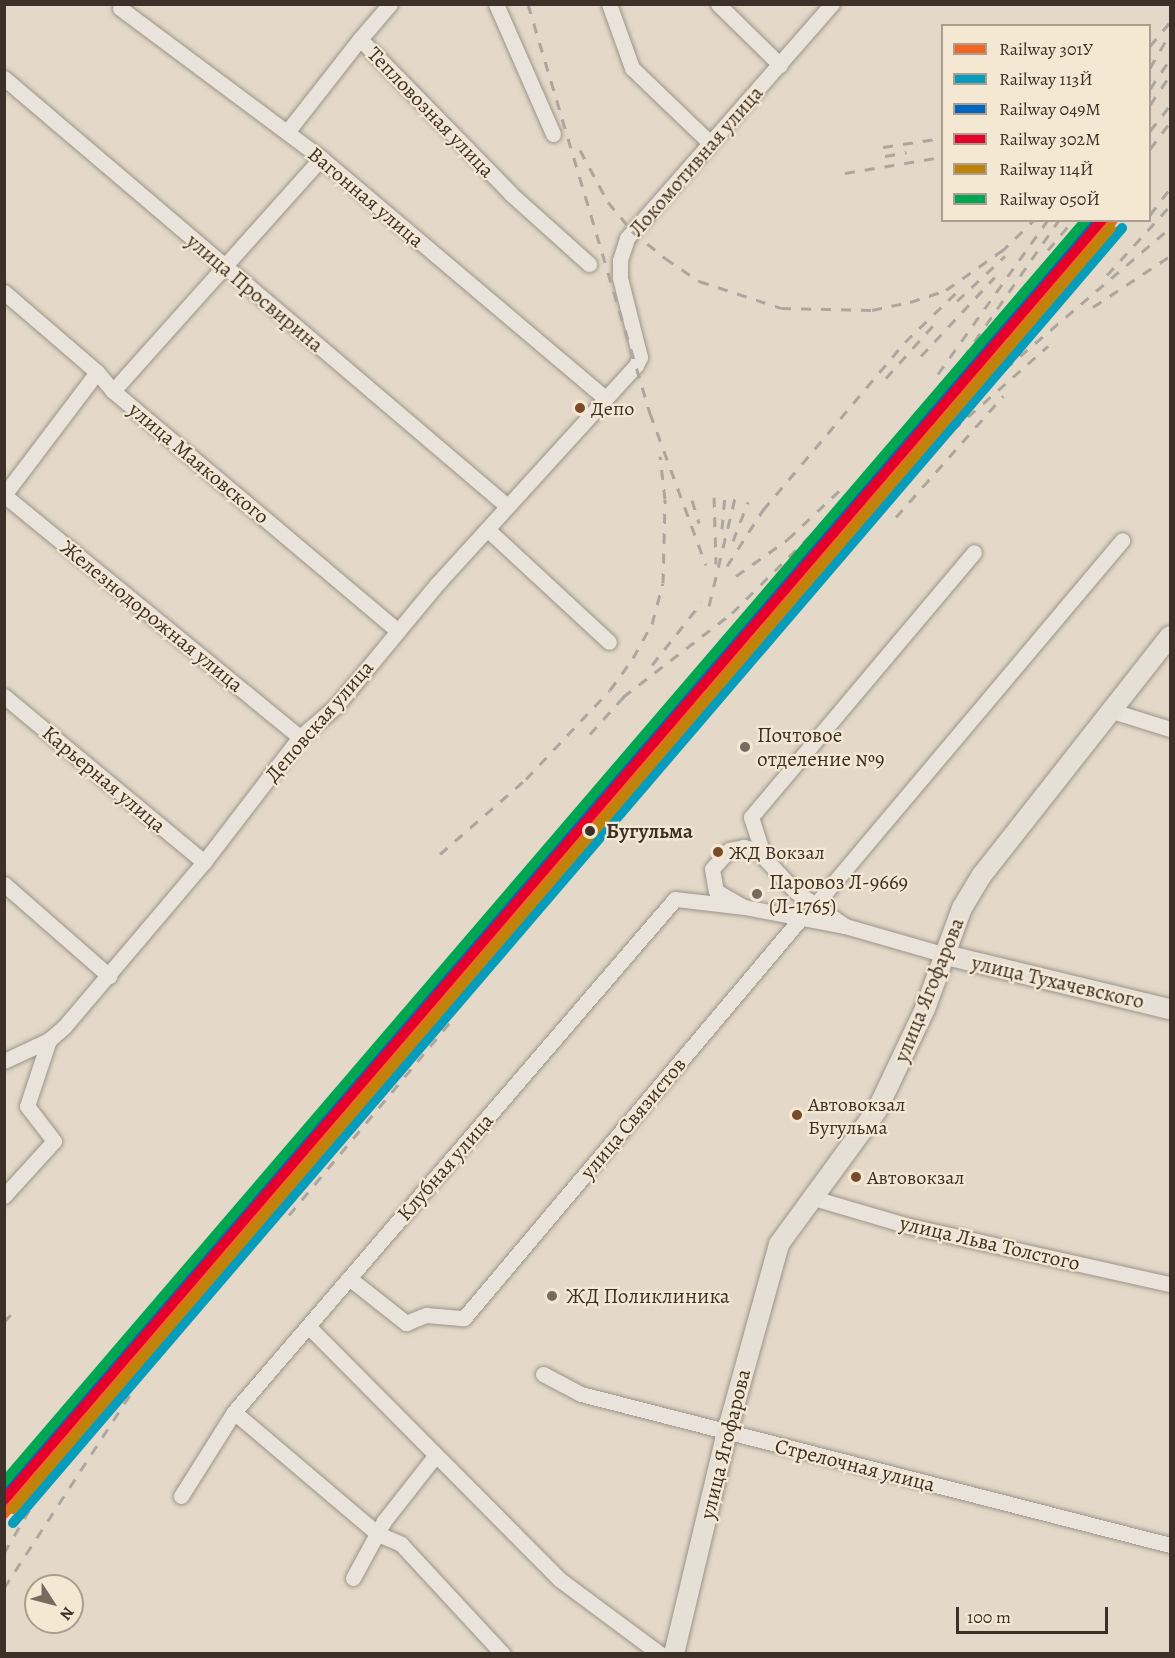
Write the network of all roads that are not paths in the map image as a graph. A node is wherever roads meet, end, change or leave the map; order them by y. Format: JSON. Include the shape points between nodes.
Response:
{"nodes":[{"id":1,"x":390,"y":4,"type":"edge"},
{"id":2,"x":496,"y":4,"type":"edge"},
{"id":3,"x":609,"y":4,"type":"edge"},
{"id":4,"x":718,"y":4,"type":"edge"},
{"id":5,"x":832,"y":4,"type":"edge"},
{"id":6,"x":120,"y":8,"type":"dead end"},
{"id":7,"x":360,"y":39,"type":"junction"},
{"id":8,"x":780,"y":65,"type":"junction"},
{"id":9,"x":4,"y":78,"type":"edge"},
{"id":10,"x":287,"y":132,"type":"junction"},
{"id":11,"x":553,"y":134,"type":"dead end"},
{"id":12,"x":709,"y":142,"type":"junction"},
{"id":13,"x":321,"y":158,"type":"junction"},
{"id":14,"x":590,"y":264,"type":"dead end"},
{"id":15,"x":226,"y":269,"type":"junction"},
{"id":16,"x":4,"y":292,"type":"edge"},
{"id":17,"x":97,"y":372,"type":"junction"},
{"id":18,"x":113,"y":391,"type":"junction"},
{"id":19,"x":604,"y":397,"type":"junction"},
{"id":20,"x":5,"y":495,"type":"edge"},
{"id":21,"x":507,"y":506,"type":"junction"},
{"id":22,"x":487,"y":529,"type":"junction"},
{"id":23,"x":1122,"y":540,"type":"dead end"},
{"id":24,"x":974,"y":552,"type":"dead end"},
{"id":25,"x":397,"y":630,"type":"junction"},
{"id":26,"x":1170,"y":636,"type":"edge"},
{"id":27,"x":609,"y":642,"type":"dead end"},
{"id":28,"x":4,"y":696,"type":"edge"},
{"id":29,"x":1109,"y":710,"type":"junction"},
{"id":30,"x":1170,"y":729,"type":"edge"},
{"id":31,"x":300,"y":737,"type":"junction"},
{"id":32,"x":763,"y":854,"type":"junction"},
{"id":33,"x":204,"y":862,"type":"junction"},
{"id":34,"x":4,"y":884,"type":"edge"},
{"id":35,"x":815,"y":905,"type":"junction"},
{"id":36,"x":744,"y":908,"type":"junction"},
{"id":37,"x":801,"y":918,"type":"junction"},
{"id":38,"x":845,"y":926,"type":"junction"},
{"id":39,"x":946,"y":955,"type":"junction"},
{"id":40,"x":109,"y":976,"type":"junction"},
{"id":41,"x":1170,"y":1009,"type":"edge"},
{"id":42,"x":49,"y":1040,"type":"junction"},
{"id":43,"x":7,"y":1057,"type":"edge"},
{"id":44,"x":4,"y":1196,"type":"edge"},
{"id":45,"x":810,"y":1197,"type":"junction"},
{"id":46,"x":348,"y":1278,"type":"junction"},
{"id":47,"x":1170,"y":1284,"type":"edge"},
{"id":48,"x":308,"y":1326,"type":"junction"},
{"id":49,"x":543,"y":1374,"type":"dead end"},
{"id":50,"x":234,"y":1412,"type":"junction"},
{"id":51,"x":727,"y":1432,"type":"junction"},
{"id":52,"x":435,"y":1456,"type":"junction"},
{"id":53,"x":181,"y":1496,"type":"dead end"},
{"id":54,"x":378,"y":1534,"type":"junction"},
{"id":55,"x":1170,"y":1545,"type":"edge"},
{"id":56,"x":353,"y":1578,"type":"dead end"},
{"id":57,"x":503,"y":1653,"type":"edge"},
{"id":58,"x":660,"y":1653,"type":"edge"},
{"id":59,"x":674,"y":1653,"type":"edge"}],
"edges":[{"from":1,"to":7,"type":"street"},
{"from":2,"to":11,"type":"street"},
{"from":3,"to":12,"type":"street","via":[[632,68]]},
{"from":4,"to":8,"type":"street"},
{"from":5,"to":8,"type":"street","name":"Локомотивная улица"},
{"from":6,"to":10,"type":"street","name":"Вагонная улица"},
{"from":7,"to":10,"type":"street","name":"Тепловозная улица"},
{"from":7,"to":14,"type":"street","name":"Тепловозная улица","via":[[511,194]]},
{"from":8,"to":12,"type":"street","name":"Локомотивная улица"},
{"from":9,"to":15,"type":"street","name":"улица Просвирина"},
{"from":10,"to":13,"type":"street","name":"Вагонная улица"},
{"from":12,"to":19,"type":"street","name":"Локомотивная улица","via":[[642,218],[623,246],[620,278],[640,357]]},
{"from":13,"to":15,"type":"street"},
{"from":13,"to":19,"type":"street","name":"Вагонная улица"},
{"from":15,"to":18,"type":"street"},
{"from":15,"to":21,"type":"street","name":"улица Просвирина"},
{"from":16,"to":17,"type":"street","name":"улица Маяковского"},
{"from":17,"to":18,"type":"street","name":"улица Маяковского"},
{"from":17,"to":20,"type":"street"},
{"from":18,"to":25,"type":"street","name":"улица Маяковского"},
{"from":19,"to":21,"type":"street","name":"Деповская улица","via":[[599,408]]},
{"from":20,"to":31,"type":"street","name":"Железнодорожная улица"},
{"from":21,"to":22,"type":"street","name":"Деповская улица"},
{"from":22,"to":25,"type":"street","name":"Деповская улица"},
{"from":22,"to":27,"type":"street"},
{"from":23,"to":35,"type":"street"},
{"from":24,"to":32,"type":"street","via":[[751,817]]},
{"from":25,"to":31,"type":"street","name":"Деповская улица","via":[[336,706]]},
{"from":26,"to":29,"type":"main road","name":"улица Ягофарова"},
{"from":28,"to":33,"type":"street","name":"Карьерная улица"},
{"from":29,"to":30,"type":"street"},
{"from":29,"to":39,"type":"main road","name":"улица Ягофарова","via":[[982,875],[962,908]]},
{"from":31,"to":33,"type":"street","name":"Деповская улица"},
{"from":32,"to":35,"type":"street","via":[[795,891]]},
{"from":32,"to":36,"type":"street","via":[[750,848],[734,849],[719,857],[712,869],[716,891]]},
{"from":33,"to":40,"type":"street","name":"Деповская улица"},
{"from":34,"to":40,"type":"street"},
{"from":35,"to":38,"type":"street"},
{"from":36,"to":37,"type":"street"},
{"from":36,"to":46,"type":"street","name":"Клубная улица","via":[[675,899]]},
{"from":37,"to":38,"type":"street"},
{"from":37,"to":46,"type":"street","name":"улица Связистов","via":[[464,1318],[426,1315],[406,1323]]},
{"from":38,"to":39,"type":"street"},
{"from":39,"to":41,"type":"main road","name":"улица Тухачевского"},
{"from":39,"to":45,"type":"main road","name":"улица Ягофарова","via":[[902,1063],[876,1110]]},
{"from":40,"to":42,"type":"street","name":"Деповская улица"},
{"from":42,"to":43,"type":"street","name":"Деповская улица"},
{"from":42,"to":44,"type":"street","via":[[27,1106],[54,1141]]},
{"from":45,"to":47,"type":"street","name":"улица Льва Толстого","via":[[927,1230]]},
{"from":45,"to":51,"type":"main road","name":"улица Ягофарова","via":[[779,1244]]},
{"from":46,"to":48,"type":"street","name":"Клубная улица"},
{"from":48,"to":50,"type":"street","name":"Клубная улица"},
{"from":48,"to":52,"type":"street"},
{"from":49,"to":51,"type":"street","name":"Стрелочная улица","via":[[581,1394]]},
{"from":50,"to":53,"type":"street","name":"Клубная улица"},
{"from":50,"to":54,"type":"street"},
{"from":51,"to":55,"type":"street","name":"Стрелочная улица"},
{"from":51,"to":59,"type":"main road","name":"улица Ягофарова"},
{"from":52,"to":54,"type":"street"},
{"from":52,"to":58,"type":"street","via":[[559,1579]]},
{"from":54,"to":56,"type":"street"},
{"from":54,"to":57,"type":"street","via":[[401,1544],[425,1566]]}]}
